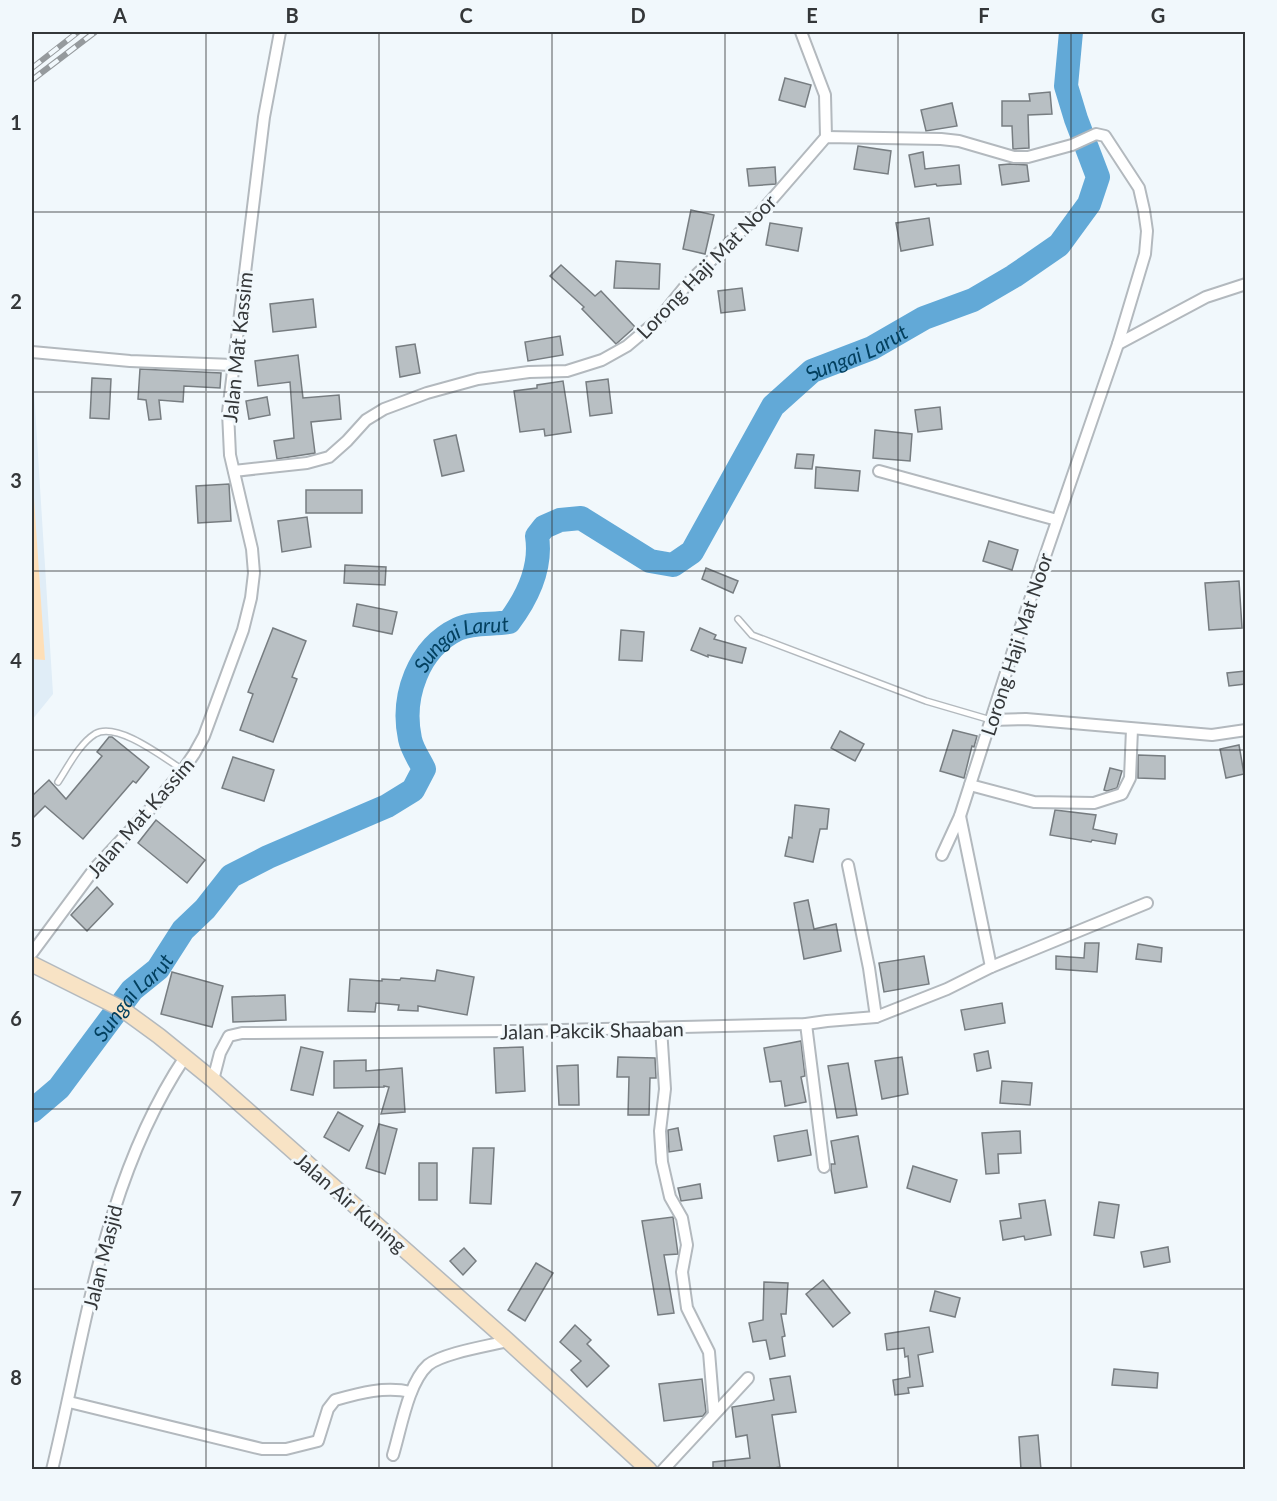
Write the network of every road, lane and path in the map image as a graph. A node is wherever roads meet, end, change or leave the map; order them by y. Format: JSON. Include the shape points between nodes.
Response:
{"nodes":[{"id":1,"x":280,"y":32,"type":"edge"},
{"id":2,"x":801,"y":32,"type":"edge"},
{"id":3,"x":826,"y":137,"type":"junction"},
{"id":4,"x":1245,"y":284,"type":"edge"},
{"id":5,"x":1118,"y":344,"type":"junction"},
{"id":6,"x":32,"y":352,"type":"edge"},
{"id":7,"x":233,"y":365,"type":"junction"},
{"id":8,"x":234,"y":471,"type":"junction"},
{"id":9,"x":879,"y":471,"type":"dead end"},
{"id":10,"x":1057,"y":520,"type":"junction"},
{"id":11,"x":738,"y":619,"type":"dead end"},
{"id":12,"x":991,"y":720,"type":"junction"},
{"id":13,"x":1132,"y":729,"type":"junction"},
{"id":14,"x":1245,"y":730,"type":"edge"},
{"id":15,"x":183,"y":770,"type":"junction"},
{"id":16,"x":58,"y":782,"type":"dead end"},
{"id":17,"x":970,"y":785,"type":"junction"},
{"id":18,"x":960,"y":816,"type":"junction"},
{"id":19,"x":942,"y":855,"type":"dead end"},
{"id":20,"x":848,"y":865,"type":"dead end"},
{"id":21,"x":1147,"y":903,"type":"dead end"},
{"id":22,"x":32,"y":953,"type":"edge"},
{"id":23,"x":32,"y":964,"type":"edge"},
{"id":24,"x":992,"y":967,"type":"junction"},
{"id":25,"x":876,"y":1017,"type":"junction"},
{"id":26,"x":806,"y":1024,"type":"junction"},
{"id":27,"x":661,"y":1029,"type":"junction"},
{"id":28,"x":185,"y":1057,"type":"junction"},
{"id":29,"x":213,"y":1080,"type":"junction"},
{"id":30,"x":824,"y":1167,"type":"dead end"},
{"id":31,"x":508,"y":1341,"type":"junction"},
{"id":32,"x":748,"y":1378,"type":"dead end"},
{"id":33,"x":411,"y":1392,"type":"junction"},
{"id":34,"x":69,"y":1402,"type":"junction"},
{"id":35,"x":714,"y":1413,"type":"junction"},
{"id":36,"x":393,"y":1455,"type":"dead end"},
{"id":37,"x":52,"y":1470,"type":"edge"},
{"id":38,"x":649,"y":1470,"type":"edge"},
{"id":39,"x":663,"y":1470,"type":"edge"}],
"edges":[{"from":1,"to":7,"type":"street","name":"Jalan Mat Kassim","via":[[264,117]]},
{"from":2,"to":3,"type":"street","via":[[825,95]]},
{"from":3,"to":5,"type":"street","name":"Lorong Haji Mat Noor","via":[[941,139],[1028,157],[1072,146],[1096,134],[1105,136],[1139,188],[1147,231],[1145,254]]},
{"from":3,"to":8,"type":"street","name":"Lorong Haji Mat Noor","via":[[761,212],[688,283],[659,319],[627,346],[602,360],[567,370],[478,379],[427,393],[366,420],[329,457]]},
{"from":4,"to":5,"type":"street","via":[[1206,297]]},
{"from":5,"to":10,"type":"street","name":"Lorong Haji Mat Noor"},
{"from":6,"to":7,"type":"street"},
{"from":7,"to":8,"type":"street","name":"Jalan Mat Kassim","via":[[228,412]]},
{"from":8,"to":15,"type":"street","name":"Jalan Mat Kassim","via":[[252,549],[251,598],[204,736]]},
{"from":9,"to":10,"type":"street"},
{"from":10,"to":12,"type":"street","name":"Lorong Haji Mat Noor"},
{"from":11,"to":12,"type":"lane","via":[[752,635],[926,701]]},
{"from":12,"to":13,"type":"street","via":[[1026,719]]},
{"from":12,"to":17,"type":"street","name":"Lorong Haji Mat Noor"},
{"from":13,"to":14,"type":"street","via":[[1212,735]]},
{"from":13,"to":17,"type":"street","via":[[1130,778],[1122,794],[1094,803],[1034,802]]},
{"from":15,"to":16,"type":"lane","via":[[123,734],[102,731],[84,744]]},
{"from":15,"to":22,"type":"street","name":"Jalan Mat Kassim","via":[[95,868]]},
{"from":17,"to":18,"type":"street","name":"Lorong Haji Mat Noor"},
{"from":18,"to":19,"type":"street","name":"Lorong Haji Mat Noor"},
{"from":18,"to":24,"type":"street"},
{"from":20,"to":25,"type":"street"},
{"from":21,"to":24,"type":"street","name":"Jalan Pakcik Shaaban"},
{"from":23,"to":28,"type":"main road","name":"Jalan Air Kuning","via":[[122,1009]]},
{"from":24,"to":25,"type":"street","name":"Jalan Pakcik Shaaban"},
{"from":25,"to":26,"type":"street","name":"Jalan Pakcik Shaaban"},
{"from":26,"to":27,"type":"street","name":"Jalan Pakcik Shaaban"},
{"from":26,"to":30,"type":"street"},
{"from":27,"to":29,"type":"street","name":"Jalan Pakcik Shaaban","via":[[242,1033],[229,1036],[224,1042]]},
{"from":27,"to":35,"type":"street","via":[[665,1089],[660,1131],[662,1162],[670,1197],[682,1218],[687,1245],[682,1272],[687,1308],[709,1352]]},
{"from":28,"to":29,"type":"main road","name":"Jalan Air Kuning"},
{"from":28,"to":34,"type":"street","name":"Jalan Masjid","via":[[137,1143],[119,1193]]},
{"from":29,"to":31,"type":"main road","name":"Jalan Air Kuning"},
{"from":31,"to":33,"type":"street","via":[[440,1358],[428,1365]]},
{"from":31,"to":38,"type":"main road","name":"Jalan Air Kuning"},
{"from":32,"to":35,"type":"street"},
{"from":33,"to":34,"type":"street","via":[[376,1390],[335,1400],[328,1409],[318,1441],[286,1449],[262,1449]]},
{"from":33,"to":36,"type":"street"},
{"from":34,"to":37,"type":"street","name":"Jalan Masjid"},
{"from":35,"to":39,"type":"street"}]}
